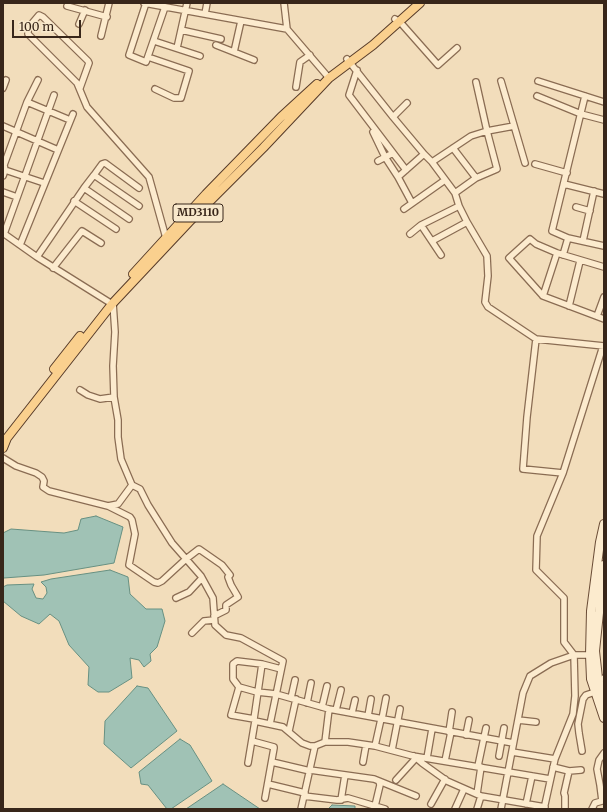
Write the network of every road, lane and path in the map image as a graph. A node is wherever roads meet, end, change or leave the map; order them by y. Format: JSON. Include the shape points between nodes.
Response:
{"nodes":[{"id":1,"x":109,"y":3,"type":"edge"},
{"id":2,"x":145,"y":3,"type":"edge"},
{"id":3,"x":187,"y":3,"type":"edge"},
{"id":4,"x":207,"y":3,"type":"edge"},
{"id":5,"x":284,"y":3,"type":"edge"},
{"id":6,"x":412,"y":3,"type":"edge"},
{"id":7,"x":420,"y":3,"type":"edge"},
{"id":8,"x":161,"y":5,"type":"edge"},
{"id":9,"x":67,"y":6,"type":"dead end"},
{"id":10,"x":84,"y":10,"type":"junction"},
{"id":11,"x":185,"y":10,"type":"junction"},
{"id":12,"x":205,"y":14,"type":"junction"},
{"id":13,"x":107,"y":17,"type":"junction"},
{"id":14,"x":397,"y":20,"type":"junction"},
{"id":15,"x":241,"y":21,"type":"junction"},
{"id":16,"x":79,"y":24,"type":"dead end"},
{"id":17,"x":286,"y":29,"type":"junction"},
{"id":18,"x":181,"y":30,"type":"junction"},
{"id":19,"x":101,"y":36,"type":"dead end"},
{"id":20,"x":221,"y":39,"type":"dead end"},
{"id":21,"x":154,"y":41,"type":"junction"},
{"id":22,"x":216,"y":45,"type":"dead end"},
{"id":23,"x":177,"y":48,"type":"junction"},
{"id":24,"x":457,"y":48,"type":"dead end"},
{"id":25,"x":234,"y":52,"type":"junction"},
{"id":26,"x":310,"y":55,"type":"junction"},
{"id":27,"x":200,"y":56,"type":"dead end"},
{"id":28,"x":148,"y":57,"type":"junction"},
{"id":29,"x":254,"y":60,"type":"dead end"},
{"id":30,"x":348,"y":60,"type":"junction"},
{"id":31,"x":357,"y":70,"type":"junction"},
{"id":32,"x":328,"y":77,"type":"junction"},
{"id":33,"x":6,"y":80,"type":"dead end"},
{"id":34,"x":38,"y":80,"type":"dead end"},
{"id":35,"x":538,"y":80,"type":"dead end"},
{"id":36,"x":501,"y":81,"type":"dead end"},
{"id":37,"x":476,"y":82,"type":"dead end"},
{"id":38,"x":296,"y":87,"type":"dead end"},
{"id":39,"x":3,"y":88,"type":"edge"},
{"id":40,"x":80,"y":88,"type":"junction"},
{"id":41,"x":155,"y":89,"type":"dead end"},
{"id":42,"x":54,"y":95,"type":"dead end"},
{"id":43,"x":537,"y":96,"type":"dead end"},
{"id":44,"x":585,"y":96,"type":"junction"},
{"id":45,"x":27,"y":102,"type":"junction"},
{"id":46,"x":604,"y":102,"type":"edge"},
{"id":47,"x":407,"y":103,"type":"dead end"},
{"id":48,"x":48,"y":111,"type":"junction"},
{"id":49,"x":581,"y":114,"type":"junction"},
{"id":50,"x":393,"y":117,"type":"junction"},
{"id":51,"x":604,"y":120,"type":"edge"},
{"id":52,"x":370,"y":123,"type":"junction"},
{"id":53,"x":3,"y":126,"type":"edge"},
{"id":54,"x":514,"y":126,"type":"junction"},
{"id":55,"x":487,"y":131,"type":"junction"},
{"id":56,"x":16,"y":132,"type":"junction"},
{"id":57,"x":37,"y":141,"type":"junction"},
{"id":58,"x":453,"y":148,"type":"junction"},
{"id":59,"x":58,"y":150,"type":"junction"},
{"id":60,"x":393,"y":153,"type":"junction"},
{"id":61,"x":424,"y":154,"type":"junction"},
{"id":62,"x":385,"y":157,"type":"junction"},
{"id":63,"x":378,"y":161,"type":"dead end"},
{"id":64,"x":432,"y":162,"type":"junction"},
{"id":65,"x":526,"y":163,"type":"dead end"},
{"id":66,"x":535,"y":164,"type":"dead end"},
{"id":67,"x":5,"y":170,"type":"junction"},
{"id":68,"x":406,"y":170,"type":"junction"},
{"id":69,"x":567,"y":173,"type":"junction"},
{"id":70,"x":94,"y":175,"type":"junction"},
{"id":71,"x":3,"y":176,"type":"edge"},
{"id":72,"x":25,"y":176,"type":"junction"},
{"id":73,"x":398,"y":177,"type":"junction"},
{"id":74,"x":476,"y":178,"type":"junction"},
{"id":75,"x":444,"y":180,"type":"junction"},
{"id":76,"x":44,"y":183,"type":"junction"},
{"id":77,"x":564,"y":184,"type":"junction"},
{"id":78,"x":84,"y":188,"type":"junction"},
{"id":79,"x":139,"y":188,"type":"dead end"},
{"id":80,"x":594,"y":191,"type":"junction"},
{"id":81,"x":3,"y":192,"type":"edge"},
{"id":82,"x":455,"y":193,"type":"junction"},
{"id":83,"x":604,"y":194,"type":"edge"},
{"id":84,"x":17,"y":197,"type":"junction"},
{"id":85,"x":74,"y":201,"type":"junction"},
{"id":86,"x":412,"y":203,"type":"junction"},
{"id":87,"x":139,"y":206,"type":"dead end"},
{"id":88,"x":459,"y":206,"type":"junction"},
{"id":89,"x":576,"y":207,"type":"dead end"},
{"id":90,"x":404,"y":209,"type":"dead end"},
{"id":91,"x":590,"y":211,"type":"junction"},
{"id":92,"x":129,"y":219,"type":"dead end"},
{"id":93,"x":467,"y":222,"type":"junction"},
{"id":94,"x":422,"y":225,"type":"junction"},
{"id":95,"x":116,"y":230,"type":"dead end"},
{"id":96,"x":4,"y":234,"type":"edge"},
{"id":97,"x":410,"y":234,"type":"dead end"},
{"id":98,"x":166,"y":238,"type":"junction"},
{"id":99,"x":568,"y":238,"type":"junction"},
{"id":100,"x":432,"y":241,"type":"junction"},
{"id":101,"x":583,"y":241,"type":"junction"},
{"id":102,"x":101,"y":243,"type":"dead end"},
{"id":103,"x":20,"y":246,"type":"junction"},
{"id":104,"x":604,"y":246,"type":"edge"},
{"id":105,"x":560,"y":254,"type":"junction"},
{"id":106,"x":441,"y":255,"type":"dead end"},
{"id":107,"x":36,"y":257,"type":"junction"},
{"id":108,"x":580,"y":261,"type":"junction"},
{"id":109,"x":604,"y":267,"type":"edge"},
{"id":110,"x":53,"y":268,"type":"junction"},
{"id":111,"x":543,"y":296,"type":"junction"},
{"id":112,"x":604,"y":297,"type":"edge"},
{"id":113,"x":111,"y":303,"type":"junction"},
{"id":114,"x":569,"y":306,"type":"junction"},
{"id":115,"x":597,"y":316,"type":"junction"},
{"id":116,"x":604,"y":319,"type":"edge"},
{"id":117,"x":536,"y":339,"type":"junction"},
{"id":118,"x":604,"y":346,"type":"edge"},
{"id":119,"x":80,"y":390,"type":"dead end"},
{"id":120,"x":114,"y":397,"type":"junction"},
{"id":121,"x":3,"y":437,"type":"edge"},
{"id":122,"x":3,"y":448,"type":"edge"},
{"id":123,"x":3,"y":458,"type":"edge"},
{"id":124,"x":564,"y":473,"type":"junction"},
{"id":125,"x":132,"y":485,"type":"junction"},
{"id":126,"x":108,"y":506,"type":"junction"},
{"id":127,"x":603,"y":529,"type":"edge"},
{"id":128,"x":602,"y":541,"type":"edge"},
{"id":129,"x":186,"y":559,"type":"junction"},
{"id":130,"x":604,"y":565,"type":"edge"},
{"id":131,"x":202,"y":578,"type":"junction"},
{"id":132,"x":176,"y":598,"type":"dead end"},
{"id":133,"x":214,"y":618,"type":"junction"},
{"id":134,"x":192,"y":633,"type":"dead end"},
{"id":135,"x":574,"y":655,"type":"junction"},
{"id":136,"x":590,"y":656,"type":"junction"},
{"id":137,"x":262,"y":664,"type":"junction"},
{"id":138,"x":281,"y":669,"type":"junction"},
{"id":139,"x":602,"y":678,"type":"edge"},
{"id":140,"x":294,"y":680,"type":"dead end"},
{"id":141,"x":311,"y":682,"type":"dead end"},
{"id":142,"x":327,"y":686,"type":"dead end"},
{"id":143,"x":239,"y":687,"type":"junction"},
{"id":144,"x":341,"y":690,"type":"dead end"},
{"id":145,"x":257,"y":692,"type":"junction"},
{"id":146,"x":595,"y":692,"type":"junction"},
{"id":147,"x":276,"y":694,"type":"junction"},
{"id":148,"x":386,"y":698,"type":"dead end"},
{"id":149,"x":294,"y":699,"type":"junction"},
{"id":150,"x":371,"y":699,"type":"dead end"},
{"id":151,"x":355,"y":700,"type":"dead end"},
{"id":152,"x":307,"y":702,"type":"junction"},
{"id":153,"x":604,"y":703,"type":"edge"},
{"id":154,"x":322,"y":707,"type":"junction"},
{"id":155,"x":329,"y":709,"type":"junction"},
{"id":156,"x":400,"y":709,"type":"dead end"},
{"id":157,"x":336,"y":710,"type":"junction"},
{"id":158,"x":452,"y":712,"type":"dead end"},
{"id":159,"x":352,"y":713,"type":"junction"},
{"id":160,"x":368,"y":716,"type":"junction"},
{"id":161,"x":604,"y":718,"type":"edge"},
{"id":162,"x":381,"y":719,"type":"junction"},
{"id":163,"x":254,"y":720,"type":"junction"},
{"id":164,"x":469,"y":720,"type":"dead end"},
{"id":165,"x":518,"y":720,"type":"junction"},
{"id":166,"x":398,"y":722,"type":"junction"},
{"id":167,"x":536,"y":722,"type":"dead end"},
{"id":168,"x":270,"y":724,"type":"junction"},
{"id":169,"x":486,"y":728,"type":"dead end"},
{"id":170,"x":504,"y":728,"type":"dead end"},
{"id":171,"x":432,"y":729,"type":"junction"},
{"id":172,"x":289,"y":731,"type":"junction"},
{"id":173,"x":450,"y":732,"type":"junction"},
{"id":174,"x":466,"y":736,"type":"junction"},
{"id":175,"x":484,"y":739,"type":"junction"},
{"id":176,"x":252,"y":741,"type":"junction"},
{"id":177,"x":325,"y":742,"type":"junction"},
{"id":178,"x":501,"y":742,"type":"junction"},
{"id":179,"x":513,"y":743,"type":"junction"},
{"id":180,"x":366,"y":745,"type":"junction"},
{"id":181,"x":315,"y":746,"type":"junction"},
{"id":182,"x":375,"y":746,"type":"junction"},
{"id":183,"x":392,"y":750,"type":"junction"},
{"id":184,"x":582,"y":750,"type":"dead end"},
{"id":185,"x":512,"y":752,"type":"junction"},
{"id":186,"x":604,"y":753,"type":"edge"},
{"id":187,"x":499,"y":756,"type":"dead end"},
{"id":188,"x":415,"y":757,"type":"junction"},
{"id":189,"x":427,"y":758,"type":"junction"},
{"id":190,"x":555,"y":759,"type":"junction"},
{"id":191,"x":446,"y":761,"type":"junction"},
{"id":192,"x":272,"y":762,"type":"junction"},
{"id":193,"x":363,"y":762,"type":"dead end"},
{"id":194,"x":248,"y":763,"type":"dead end"},
{"id":195,"x":480,"y":767,"type":"junction"},
{"id":196,"x":553,"y":767,"type":"junction"},
{"id":197,"x":310,"y":770,"type":"junction"},
{"id":198,"x":581,"y":770,"type":"dead end"},
{"id":199,"x":569,"y":771,"type":"junction"},
{"id":200,"x":509,"y":772,"type":"junction"},
{"id":201,"x":345,"y":774,"type":"junction"},
{"id":202,"x":532,"y":776,"type":"junction"},
{"id":203,"x":444,"y":779,"type":"junction"},
{"id":204,"x":550,"y":779,"type":"junction"},
{"id":205,"x":396,"y":780,"type":"dead end"},
{"id":206,"x":379,"y":781,"type":"junction"},
{"id":207,"x":268,"y":784,"type":"junction"},
{"id":208,"x":602,"y":784,"type":"edge"},
{"id":209,"x":464,"y":789,"type":"junction"},
{"id":210,"x":304,"y":794,"type":"junction"},
{"id":211,"x":479,"y":795,"type":"junction"},
{"id":212,"x":416,"y":796,"type":"dead end"},
{"id":213,"x":265,"y":798,"type":"dead end"},
{"id":214,"x":503,"y":799,"type":"junction"},
{"id":215,"x":341,"y":800,"type":"junction"},
{"id":216,"x":431,"y":804,"type":"dead end"},
{"id":217,"x":526,"y":804,"type":"junction"},
{"id":218,"x":375,"y":806,"type":"junction"},
{"id":219,"x":544,"y":808,"type":"edge"},
{"id":220,"x":301,"y":809,"type":"edge"},
{"id":221,"x":385,"y":809,"type":"edge"},
{"id":222,"x":455,"y":809,"type":"edge"},
{"id":223,"x":477,"y":809,"type":"edge"},
{"id":224,"x":501,"y":809,"type":"edge"},
{"id":225,"x":565,"y":809,"type":"edge"},
{"id":226,"x":592,"y":809,"type":"edge"}],
"edges":[{"from":1,"to":13,"type":"street"},
{"from":2,"to":8,"type":"street"},
{"from":2,"to":28,"type":"street","via":[[129,55],[146,62]]},
{"from":3,"to":11,"type":"street"},
{"from":4,"to":12,"type":"street"},
{"from":5,"to":17,"type":"street"},
{"from":6,"to":14,"type":"main road","number":"MD3110"},
{"from":7,"to":14,"type":"main road","number":"MD3110"},
{"from":8,"to":11,"type":"street"},
{"from":8,"to":21,"type":"street"},
{"from":9,"to":10,"type":"street"},
{"from":10,"to":13,"type":"street"},
{"from":10,"to":16,"type":"street"},
{"from":11,"to":12,"type":"street"},
{"from":11,"to":18,"type":"street"},
{"from":12,"to":15,"type":"street"},
{"from":13,"to":19,"type":"street"},
{"from":14,"to":24,"type":"street","via":[[438,65]]},
{"from":14,"to":30,"type":"main road","number":"MD3110"},
{"from":15,"to":17,"type":"street"},
{"from":15,"to":25,"type":"street"},
{"from":17,"to":26,"type":"street"},
{"from":18,"to":20,"type":"street"},
{"from":18,"to":23,"type":"street"},
{"from":21,"to":23,"type":"street"},
{"from":21,"to":28,"type":"street"},
{"from":22,"to":25,"type":"street"},
{"from":23,"to":27,"type":"street"},
{"from":25,"to":29,"type":"street"},
{"from":26,"to":32,"type":"street"},
{"from":26,"to":38,"type":"street","via":[[300,62]]},
{"from":28,"to":41,"type":"street","via":[[189,71],[181,98],[174,98]]},
{"from":30,"to":31,"type":"street"},
{"from":30,"to":32,"type":"main road","number":"MD3110"},
{"from":31,"to":50,"type":"street"},
{"from":31,"to":52,"type":"street","via":[[349,95]]},
{"from":32,"to":98,"type":"main road","number":"MD3110","via":[[281,118]]},
{"from":32,"to":113,"type":"main road","number":"MD3110","via":[[268,143]]},
{"from":33,"to":39,"type":"street"},
{"from":34,"to":45,"type":"street"},
{"from":35,"to":44,"type":"street"},
{"from":36,"to":54,"type":"street"},
{"from":37,"to":55,"type":"street"},
{"from":40,"to":40,"type":"street","via":[[28,34],[28,28],[39,15],[88,60]]},
{"from":40,"to":98,"type":"street","via":[[87,107],[149,177]]},
{"from":42,"to":48,"type":"street"},
{"from":43,"to":49,"type":"street"},
{"from":44,"to":46,"type":"street"},
{"from":44,"to":49,"type":"street"},
{"from":45,"to":48,"type":"street"},
{"from":45,"to":56,"type":"street"},
{"from":47,"to":50,"type":"street"},
{"from":48,"to":57,"type":"street"},
{"from":48,"to":59,"type":"street","via":[[72,117]]},
{"from":49,"to":51,"type":"street"},
{"from":49,"to":69,"type":"street"},
{"from":50,"to":61,"type":"street"},
{"from":52,"to":60,"type":"street"},
{"from":52,"to":62,"type":"street"},
{"from":53,"to":56,"type":"street"},
{"from":54,"to":55,"type":"street"},
{"from":54,"to":65,"type":"street"},
{"from":55,"to":58,"type":"street","via":[[471,136]]},
{"from":55,"to":74,"type":"street","via":[[498,169]]},
{"from":56,"to":57,"type":"street"},
{"from":56,"to":67,"type":"street","via":[[4,165]]},
{"from":57,"to":59,"type":"street"},
{"from":57,"to":72,"type":"street"},
{"from":58,"to":64,"type":"street"},
{"from":58,"to":74,"type":"street"},
{"from":59,"to":76,"type":"street"},
{"from":60,"to":62,"type":"street"},
{"from":60,"to":68,"type":"street"},
{"from":61,"to":64,"type":"street"},
{"from":61,"to":68,"type":"street"},
{"from":62,"to":63,"type":"street"},
{"from":62,"to":73,"type":"street"},
{"from":64,"to":75,"type":"street"},
{"from":66,"to":69,"type":"street"},
{"from":67,"to":71,"type":"street"},
{"from":67,"to":72,"type":"street"},
{"from":68,"to":73,"type":"street"},
{"from":69,"to":77,"type":"street"},
{"from":70,"to":78,"type":"street"},
{"from":70,"to":79,"type":"street","via":[[105,163]]},
{"from":70,"to":87,"type":"street"},
{"from":72,"to":76,"type":"street"},
{"from":72,"to":84,"type":"street"},
{"from":73,"to":86,"type":"street"},
{"from":74,"to":82,"type":"street"},
{"from":75,"to":82,"type":"street"},
{"from":75,"to":86,"type":"street"},
{"from":76,"to":103,"type":"street"},
{"from":77,"to":80,"type":"street"},
{"from":77,"to":99,"type":"street","via":[[552,231]]},
{"from":78,"to":85,"type":"street"},
{"from":78,"to":92,"type":"street"},
{"from":80,"to":83,"type":"street"},
{"from":80,"to":91,"type":"street"},
{"from":81,"to":84,"type":"street"},
{"from":82,"to":88,"type":"street"},
{"from":84,"to":96,"type":"street"},
{"from":85,"to":95,"type":"street"},
{"from":85,"to":107,"type":"street"},
{"from":86,"to":90,"type":"street"},
{"from":88,"to":93,"type":"street"},
{"from":88,"to":94,"type":"street"},
{"from":89,"to":91,"type":"street"},
{"from":91,"to":101,"type":"street"},
{"from":93,"to":100,"type":"street"},
{"from":93,"to":117,"type":"street","via":[[487,256],[485,302],[488,307]]},
{"from":94,"to":97,"type":"street"},
{"from":94,"to":100,"type":"street"},
{"from":96,"to":103,"type":"street"},
{"from":98,"to":113,"type":"main road","number":"MD3110"},
{"from":99,"to":101,"type":"street"},
{"from":99,"to":105,"type":"street"},
{"from":100,"to":106,"type":"street"},
{"from":101,"to":104,"type":"street"},
{"from":102,"to":110,"type":"street","via":[[82,231]]},
{"from":103,"to":107,"type":"street"},
{"from":105,"to":108,"type":"street"},
{"from":105,"to":111,"type":"street"},
{"from":105,"to":111,"type":"street","via":[[530,239],[509,258]]},
{"from":107,"to":110,"type":"street"},
{"from":108,"to":109,"type":"street"},
{"from":108,"to":114,"type":"street"},
{"from":110,"to":113,"type":"street"},
{"from":111,"to":114,"type":"street"},
{"from":112,"to":115,"type":"street"},
{"from":113,"to":120,"type":"street","via":[[115,332]]},
{"from":113,"to":121,"type":"main road","number":"MD3110","via":[[71,348]]},
{"from":113,"to":122,"type":"main road","number":"MD3110"},
{"from":114,"to":115,"type":"street"},
{"from":115,"to":116,"type":"street"},
{"from":117,"to":118,"type":"street"},
{"from":117,"to":124,"type":"street","via":[[523,469]]},
{"from":118,"to":124,"type":"street"},
{"from":119,"to":120,"type":"street","via":[[100,399]]},
{"from":120,"to":125,"type":"street","via":[[121,459]]},
{"from":123,"to":126,"type":"street","via":[[42,477],[43,487],[49,491]]},
{"from":124,"to":135,"type":"street","via":[[537,536],[536,570],[564,598],[564,642]]},
{"from":125,"to":126,"type":"street","via":[[118,504]]},
{"from":125,"to":129,"type":"street","via":[[140,489],[172,543]]},
{"from":126,"to":129,"type":"street","via":[[130,517],[134,524],[130,567],[158,583]]},
{"from":127,"to":128,"type":"main road"},
{"from":128,"to":136,"type":"main road","via":[[591,611]]},
{"from":129,"to":131,"type":"street"},
{"from":129,"to":133,"type":"street","via":[[199,549],[222,565],[230,575],[230,585],[238,597]]},
{"from":130,"to":139,"type":"main road","via":[[595,651]]},
{"from":131,"to":132,"type":"street","via":[[189,592]]},
{"from":131,"to":133,"type":"street","via":[[213,598]]},
{"from":133,"to":134,"type":"street","via":[[204,621]]},
{"from":133,"to":138,"type":"street","via":[[214,625],[226,635],[241,638],[283,661]]},
{"from":135,"to":136,"type":"street"},
{"from":135,"to":165,"type":"street","via":[[551,663],[530,676],[523,693]]},
{"from":135,"to":190,"type":"street","via":[[573,714]]},
{"from":136,"to":146,"type":"main road","via":[[591,679]]},
{"from":137,"to":138,"type":"street"},
{"from":137,"to":143,"type":"street","via":[[237,661],[233,664],[233,679]]},
{"from":137,"to":145,"type":"street"},
{"from":138,"to":147,"type":"street"},
{"from":139,"to":153,"type":"main road"},
{"from":140,"to":149,"type":"street"},
{"from":141,"to":152,"type":"street"},
{"from":142,"to":154,"type":"street"},
{"from":143,"to":145,"type":"street"},
{"from":143,"to":163,"type":"street","via":[[231,715]]},
{"from":144,"to":157,"type":"street"},
{"from":145,"to":147,"type":"street"},
{"from":145,"to":163,"type":"street"},
{"from":146,"to":161,"type":"main road"},
{"from":146,"to":184,"type":"street","via":[[583,699],[578,724]]},
{"from":147,"to":149,"type":"street"},
{"from":147,"to":168,"type":"street"},
{"from":148,"to":162,"type":"street"},
{"from":149,"to":152,"type":"street"},
{"from":149,"to":172,"type":"street"},
{"from":150,"to":160,"type":"street"},
{"from":151,"to":159,"type":"street"},
{"from":152,"to":154,"type":"street"},
{"from":154,"to":155,"type":"street"},
{"from":155,"to":157,"type":"street"},
{"from":155,"to":177,"type":"street"},
{"from":156,"to":166,"type":"street"},
{"from":157,"to":159,"type":"street"},
{"from":158,"to":173,"type":"street"},
{"from":159,"to":160,"type":"street"},
{"from":160,"to":162,"type":"street"},
{"from":162,"to":166,"type":"street"},
{"from":162,"to":182,"type":"street"},
{"from":163,"to":168,"type":"street"},
{"from":163,"to":176,"type":"street"},
{"from":164,"to":174,"type":"street"},
{"from":165,"to":167,"type":"street"},
{"from":165,"to":179,"type":"street"},
{"from":166,"to":171,"type":"street"},
{"from":166,"to":183,"type":"street"},
{"from":168,"to":172,"type":"street"},
{"from":169,"to":175,"type":"street"},
{"from":170,"to":178,"type":"street"},
{"from":171,"to":173,"type":"street"},
{"from":171,"to":189,"type":"street"},
{"from":172,"to":181,"type":"street","via":[[302,743]]},
{"from":173,"to":174,"type":"street"},
{"from":173,"to":191,"type":"street"},
{"from":174,"to":175,"type":"street"},
{"from":175,"to":178,"type":"street"},
{"from":175,"to":195,"type":"street"},
{"from":176,"to":192,"type":"street","via":[[274,747]]},
{"from":176,"to":194,"type":"street"},
{"from":177,"to":180,"type":"street"},
{"from":177,"to":181,"type":"street"},
{"from":178,"to":179,"type":"street"},
{"from":178,"to":187,"type":"street"},
{"from":179,"to":185,"type":"street"},
{"from":180,"to":182,"type":"street"},
{"from":180,"to":193,"type":"street"},
{"from":181,"to":197,"type":"street"},
{"from":182,"to":183,"type":"street"},
{"from":183,"to":188,"type":"street"},
{"from":185,"to":190,"type":"street"},
{"from":185,"to":200,"type":"street"},
{"from":186,"to":208,"type":"street","via":[[597,769]]},
{"from":188,"to":189,"type":"street"},
{"from":188,"to":203,"type":"street"},
{"from":188,"to":205,"type":"street"},
{"from":189,"to":191,"type":"street"},
{"from":190,"to":196,"type":"street"},
{"from":191,"to":195,"type":"street"},
{"from":192,"to":197,"type":"street"},
{"from":192,"to":207,"type":"street"},
{"from":195,"to":200,"type":"street"},
{"from":195,"to":211,"type":"street"},
{"from":196,"to":199,"type":"street"},
{"from":196,"to":204,"type":"street"},
{"from":197,"to":201,"type":"street"},
{"from":197,"to":210,"type":"street"},
{"from":198,"to":199,"type":"street"},
{"from":199,"to":225,"type":"street","via":[[564,793]]},
{"from":200,"to":202,"type":"street"},
{"from":200,"to":214,"type":"street"},
{"from":201,"to":206,"type":"street"},
{"from":201,"to":215,"type":"street"},
{"from":202,"to":204,"type":"street"},
{"from":202,"to":217,"type":"street"},
{"from":203,"to":209,"type":"street"},
{"from":203,"to":216,"type":"street"},
{"from":204,"to":219,"type":"street"},
{"from":206,"to":212,"type":"street"},
{"from":206,"to":218,"type":"street"},
{"from":207,"to":210,"type":"street"},
{"from":207,"to":213,"type":"street"},
{"from":208,"to":226,"type":"street","via":[[602,802],[595,803]]},
{"from":209,"to":211,"type":"street"},
{"from":209,"to":222,"type":"street"},
{"from":210,"to":215,"type":"street"},
{"from":210,"to":220,"type":"street"},
{"from":211,"to":214,"type":"street"},
{"from":211,"to":223,"type":"street"},
{"from":214,"to":217,"type":"street"},
{"from":214,"to":224,"type":"street"},
{"from":215,"to":218,"type":"street","via":[[348,798]]},
{"from":217,"to":219,"type":"street"},
{"from":218,"to":221,"type":"street"}]}
